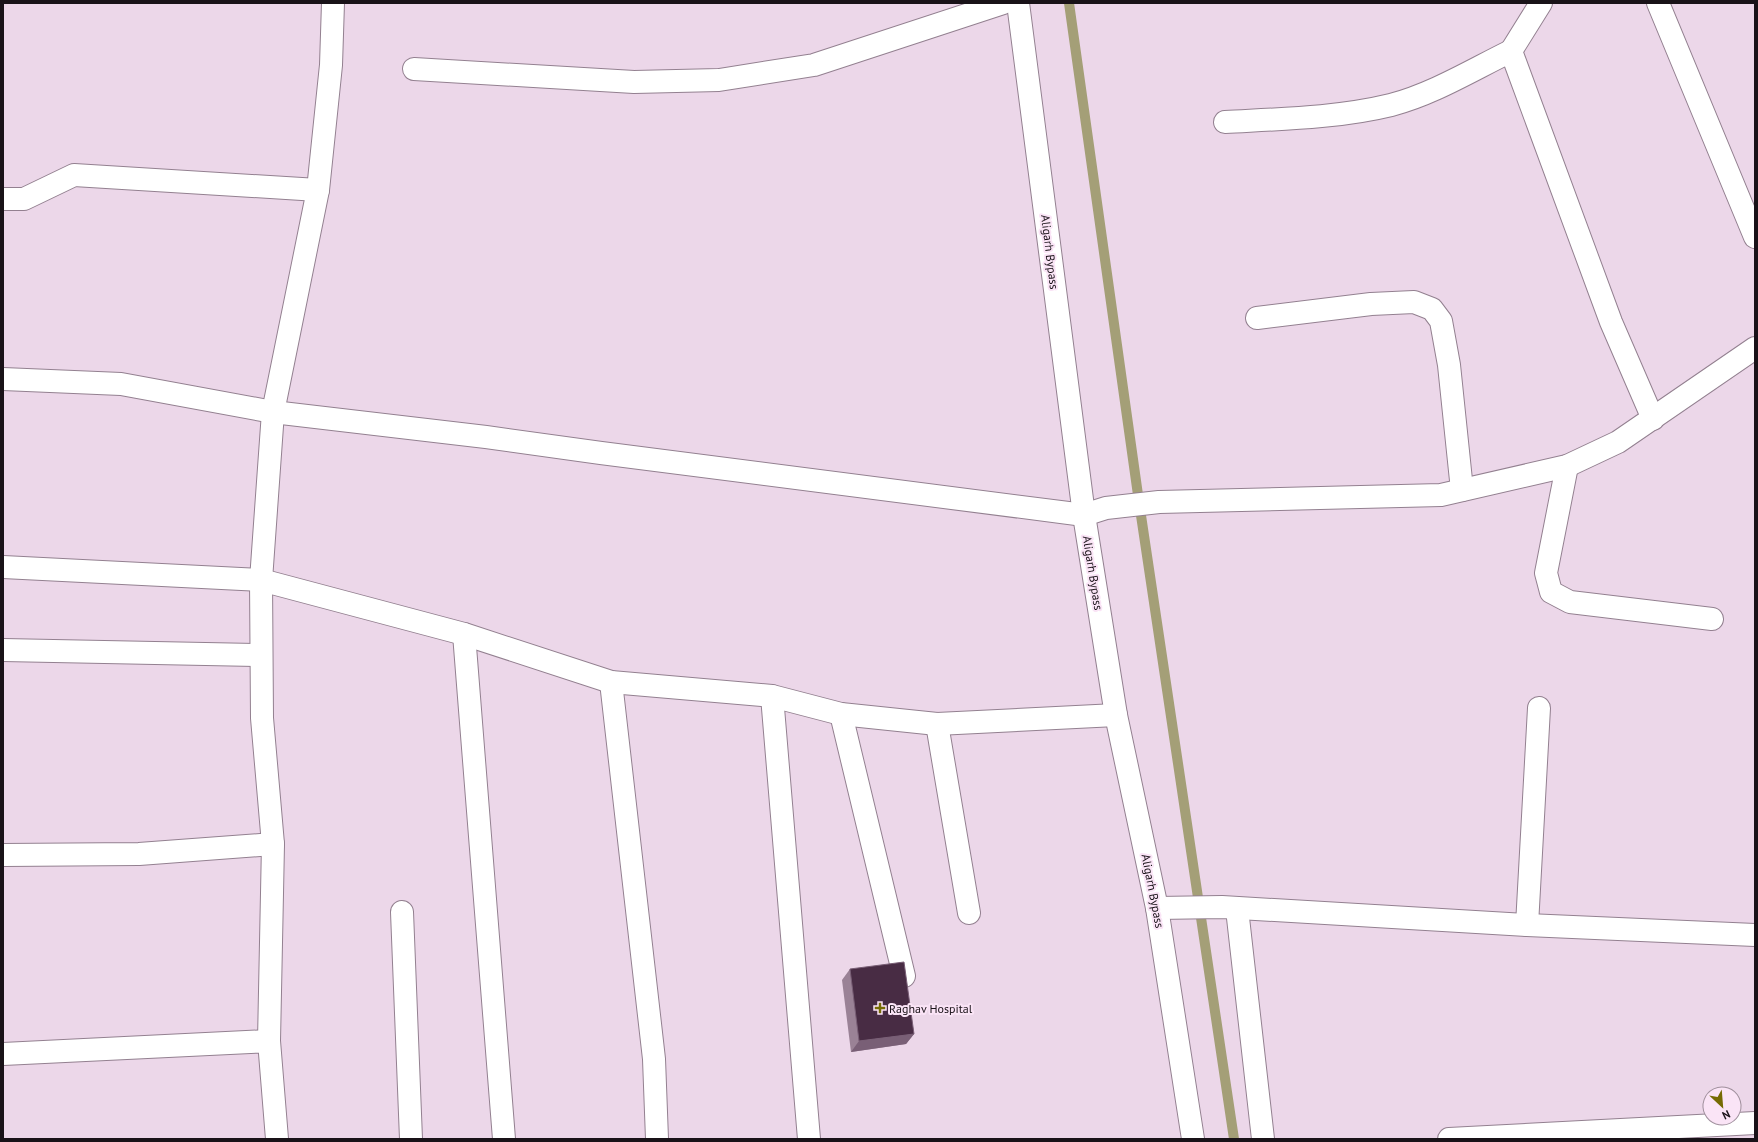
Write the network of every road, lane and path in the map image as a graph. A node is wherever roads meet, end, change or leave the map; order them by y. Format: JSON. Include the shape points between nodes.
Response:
{"nodes":[{"id":1,"x":333,"y":3,"type":"edge"},
{"id":2,"x":1003,"y":3,"type":"edge"},
{"id":3,"x":1018,"y":3,"type":"edge"},
{"id":4,"x":1541,"y":3,"type":"edge"},
{"id":5,"x":1658,"y":3,"type":"edge"},
{"id":6,"x":1511,"y":51,"type":"junction"},
{"id":7,"x":414,"y":69,"type":"dead end"},
{"id":8,"x":1225,"y":122,"type":"dead end"},
{"id":9,"x":318,"y":190,"type":"junction"},
{"id":10,"x":3,"y":199,"type":"edge"},
{"id":11,"x":1755,"y":237,"type":"edge"},
{"id":12,"x":1257,"y":318,"type":"dead end"},
{"id":13,"x":1755,"y":348,"type":"edge"},
{"id":14,"x":3,"y":379,"type":"edge"},
{"id":15,"x":273,"y":412,"type":"junction"},
{"id":16,"x":1653,"y":419,"type":"junction"},
{"id":17,"x":1567,"y":466,"type":"junction"},
{"id":18,"x":1462,"y":490,"type":"junction"},
{"id":19,"x":1084,"y":515,"type":"junction"},
{"id":20,"x":3,"y":567,"type":"edge"},
{"id":21,"x":261,"y":580,"type":"junction"},
{"id":22,"x":1712,"y":618,"type":"dead end"},
{"id":23,"x":464,"y":634,"type":"junction"},
{"id":24,"x":3,"y":650,"type":"edge"},
{"id":25,"x":261,"y":655,"type":"junction"},
{"id":26,"x":611,"y":682,"type":"junction"},
{"id":27,"x":772,"y":696,"type":"junction"},
{"id":28,"x":1539,"y":708,"type":"dead end"},
{"id":29,"x":841,"y":714,"type":"junction"},
{"id":30,"x":1116,"y":715,"type":"junction"},
{"id":31,"x":937,"y":724,"type":"junction"},
{"id":32,"x":273,"y":844,"type":"junction"},
{"id":33,"x":3,"y":855,"type":"edge"},
{"id":34,"x":1157,"y":908,"type":"junction"},
{"id":35,"x":1230,"y":908,"type":"junction"},
{"id":36,"x":402,"y":912,"type":"dead end"},
{"id":37,"x":970,"y":913,"type":"dead end"},
{"id":38,"x":1527,"y":925,"type":"junction"},
{"id":39,"x":1755,"y":935,"type":"edge"},
{"id":40,"x":904,"y":976,"type":"edge"},
{"id":41,"x":269,"y":1041,"type":"junction"},
{"id":42,"x":3,"y":1054,"type":"edge"},
{"id":43,"x":1755,"y":1123,"type":"edge"},
{"id":44,"x":277,"y":1139,"type":"edge"},
{"id":45,"x":411,"y":1139,"type":"edge"},
{"id":46,"x":504,"y":1139,"type":"edge"},
{"id":47,"x":657,"y":1139,"type":"edge"},
{"id":48,"x":809,"y":1139,"type":"edge"},
{"id":49,"x":1193,"y":1139,"type":"edge"},
{"id":50,"x":1263,"y":1139,"type":"edge"},
{"id":51,"x":1449,"y":1139,"type":"edge"}],
"edges":[{"from":1,"to":9,"type":"main road","via":[[331,65]]},
{"from":2,"to":7,"type":"main road","via":[[814,65],[719,80],[634,82]]},
{"from":3,"to":19,"type":"main road","name":"Aligarh Bypass"},
{"from":4,"to":6,"type":"main road"},
{"from":5,"to":11,"type":"main road"},
{"from":6,"to":8,"type":"main road","via":[[1432,90],[1392,104],[1322,116]]},
{"from":6,"to":16,"type":"main road","via":[[1611,322]]},
{"from":9,"to":10,"type":"main road","via":[[74,175],[24,199]]},
{"from":9,"to":15,"type":"main road"},
{"from":12,"to":18,"type":"main road","via":[[1371,304],[1414,302],[1432,309],[1441,321],[1446,351]]},
{"from":13,"to":16,"type":"main road"},
{"from":14,"to":15,"type":"main road","via":[[120,384]]},
{"from":15,"to":19,"type":"main road","via":[[486,437]]},
{"from":15,"to":21,"type":"main road"},
{"from":16,"to":17,"type":"main road","via":[[1618,442]]},
{"from":17,"to":18,"type":"main road"},
{"from":17,"to":22,"type":"main road","via":[[1546,573],[1551,592],[1570,602]]},
{"from":18,"to":19,"type":"main road","via":[[1441,495],[1160,502],[1106,508]]},
{"from":19,"to":30,"type":"main road","name":"Aligarh Bypass"},
{"from":20,"to":21,"type":"main road"},
{"from":21,"to":23,"type":"main road"},
{"from":21,"to":25,"type":"main road"},
{"from":23,"to":26,"type":"main road"},
{"from":23,"to":46,"type":"main road"},
{"from":24,"to":25,"type":"main road"},
{"from":25,"to":32,"type":"main road","via":[[262,718]]},
{"from":26,"to":27,"type":"main road"},
{"from":26,"to":47,"type":"main road","via":[[654,1059]]},
{"from":27,"to":29,"type":"main road"},
{"from":27,"to":48,"type":"main road"},
{"from":28,"to":38,"type":"main road"},
{"from":29,"to":31,"type":"main road"},
{"from":29,"to":40,"type":"main road"},
{"from":30,"to":31,"type":"main road"},
{"from":30,"to":34,"type":"main road","name":"Aligarh Bypass"},
{"from":31,"to":37,"type":"main road"},
{"from":32,"to":33,"type":"main road","via":[[139,854]]},
{"from":32,"to":41,"type":"main road"},
{"from":34,"to":35,"type":"main road"},
{"from":34,"to":49,"type":"main road","name":"Aligarh Bypass"},
{"from":35,"to":38,"type":"main road"},
{"from":35,"to":50,"type":"main road"},
{"from":36,"to":45,"type":"main road"},
{"from":38,"to":39,"type":"main road"},
{"from":41,"to":42,"type":"main road"},
{"from":41,"to":44,"type":"main road"},
{"from":43,"to":51,"type":"main road"}]}
